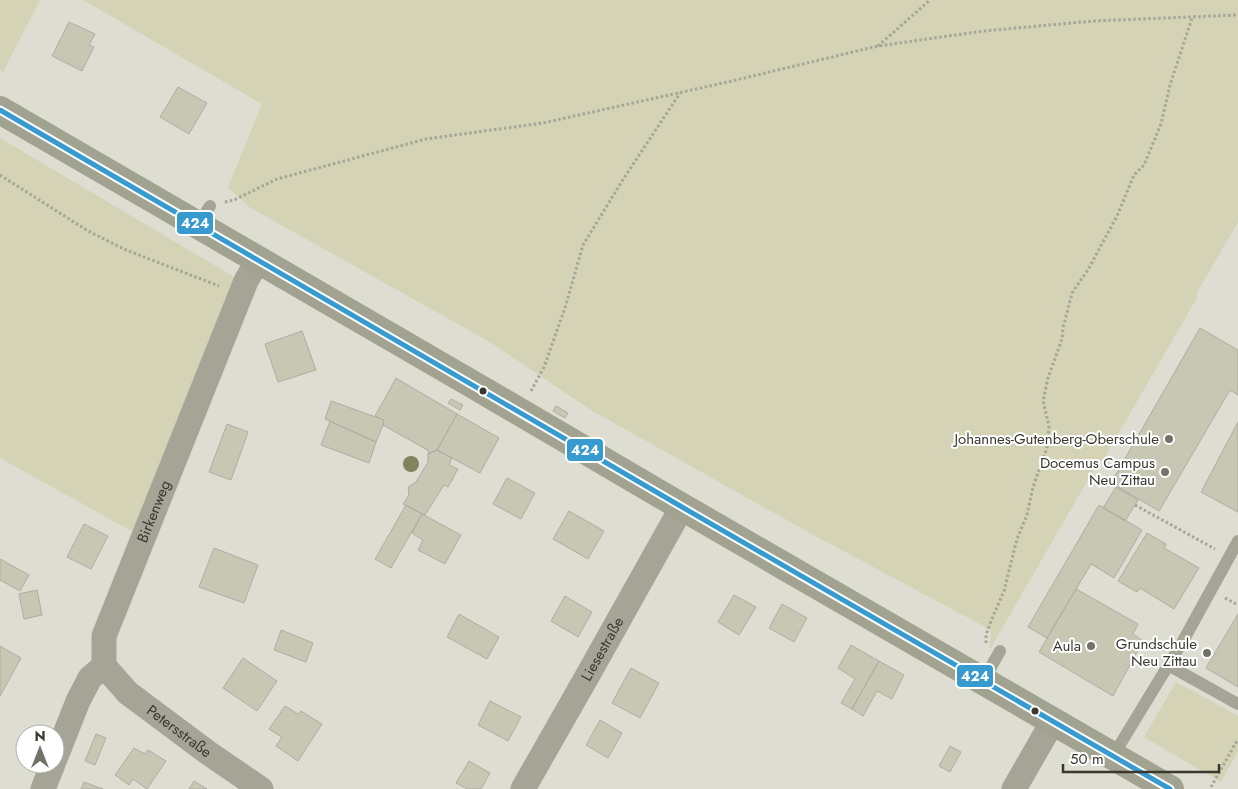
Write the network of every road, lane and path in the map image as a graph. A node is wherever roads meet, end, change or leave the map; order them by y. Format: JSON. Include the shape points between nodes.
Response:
{"nodes":[{"id":1,"x":930,"y":0,"type":"edge"},
{"id":2,"x":1238,"y":15,"type":"edge"},
{"id":3,"x":1192,"y":18,"type":"junction"},
{"id":4,"x":878,"y":46,"type":"junction"},
{"id":5,"x":681,"y":92,"type":"junction"},
{"id":6,"x":0,"y":110,"type":"edge"},
{"id":7,"x":0,"y":175,"type":"edge"},
{"id":8,"x":204,"y":215,"type":"junction"},
{"id":9,"x":258,"y":260,"type":"junction"},
{"id":10,"x":241,"y":295,"type":"junction"},
{"id":11,"x":519,"y":411,"type":"junction"},
{"id":12,"x":1135,"y":505,"type":"dead end"},
{"id":13,"x":682,"y":507,"type":"junction"},
{"id":14,"x":1238,"y":541,"type":"edge"},
{"id":15,"x":1230,"y":557,"type":"junction"},
{"id":16,"x":1000,"y":651,"type":"dead end"},
{"id":17,"x":1168,"y":665,"type":"junction"},
{"id":18,"x":104,"y":666,"type":"junction"},
{"id":19,"x":988,"y":671,"type":"junction"},
{"id":20,"x":1238,"y":704,"type":"edge"},
{"id":21,"x":1053,"y":721,"type":"junction"},
{"id":22,"x":65,"y":734,"type":"edge"},
{"id":23,"x":1238,"y":739,"type":"edge"},
{"id":24,"x":1113,"y":756,"type":"junction"},
{"id":25,"x":49,"y":774,"type":"edge"},
{"id":26,"x":1211,"y":787,"type":"dead end"},
{"id":27,"x":43,"y":789,"type":"edge"},
{"id":28,"x":261,"y":789,"type":"edge"},
{"id":29,"x":523,"y":789,"type":"edge"},
{"id":30,"x":1014,"y":789,"type":"edge"},
{"id":31,"x":1170,"y":789,"type":"edge"}],
"edges":[{"from":1,"to":4,"type":"path"},
{"from":2,"to":3,"type":"path"},
{"from":3,"to":4,"type":"path","via":[[1093,20]]},
{"from":3,"to":19,"type":"path","via":[[1161,124],[1144,165],[1134,175],[1090,268],[1072,293],[1043,401],[1049,426],[1047,448],[1032,487],[1004,592],[986,635]]},
{"from":4,"to":5,"type":"path"},
{"from":5,"to":8,"type":"path","via":[[543,123],[426,139],[277,179]]},
{"from":5,"to":11,"type":"path","via":[[583,245],[544,367]]},
{"from":6,"to":8,"type":"main road"},
{"from":7,"to":10,"type":"path","via":[[126,250]]},
{"from":8,"to":9,"type":"main road"},
{"from":9,"to":10,"type":"street","name":"Birkenweg"},
{"from":9,"to":11,"type":"main road"},
{"from":10,"to":18,"type":"street","name":"Birkenweg","via":[[104,636]]},
{"from":11,"to":13,"type":"main road"},
{"from":12,"to":15,"type":"path"},
{"from":13,"to":19,"type":"main road"},
{"from":13,"to":29,"type":"street","name":"Liesestraße"},
{"from":14,"to":15,"type":"lane"},
{"from":15,"to":17,"type":"lane"},
{"from":16,"to":19,"type":"lane"},
{"from":17,"to":20,"type":"lane"},
{"from":17,"to":24,"type":"lane"},
{"from":18,"to":22,"type":"street","via":[[90,678]]},
{"from":18,"to":28,"type":"street","name":"Petersstraße","via":[[128,693]]},
{"from":19,"to":21,"type":"main road"},
{"from":21,"to":24,"type":"main road"},
{"from":21,"to":30,"type":"street"},
{"from":23,"to":26,"type":"path"},
{"from":24,"to":31,"type":"main road"},
{"from":25,"to":27,"type":"street"}]}
